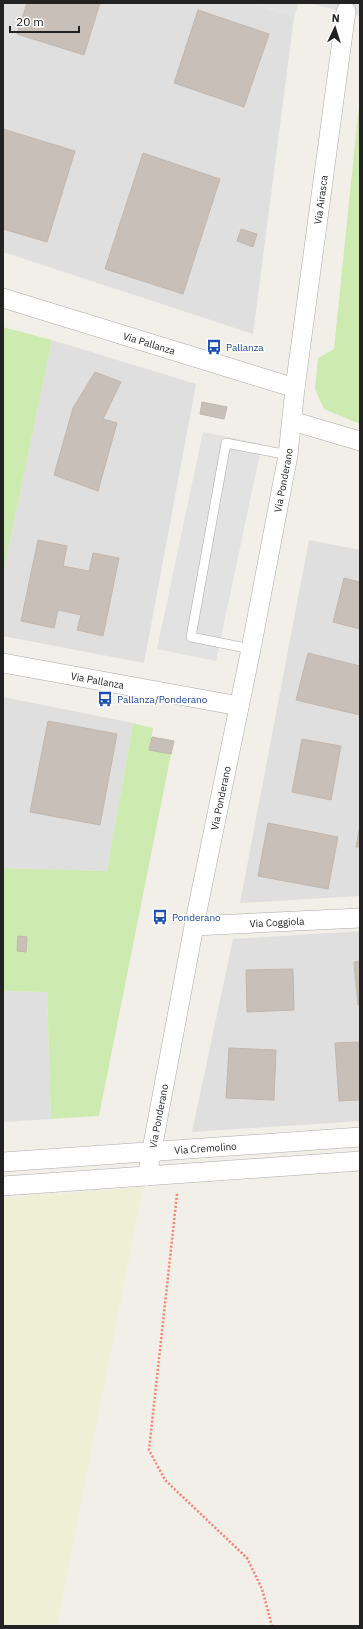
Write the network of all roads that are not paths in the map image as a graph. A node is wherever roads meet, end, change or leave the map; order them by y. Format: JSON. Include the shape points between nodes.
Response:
{"nodes":[{"id":1,"x":346,"y":11,"type":"dead end"},
{"id":2,"x":3,"y":298,"type":"edge"},
{"id":3,"x":295,"y":388,"type":"junction"},
{"id":4,"x":292,"y":421,"type":"junction"},
{"id":5,"x":360,"y":441,"type":"edge"},
{"id":6,"x":288,"y":455,"type":"junction"},
{"id":7,"x":251,"y":649,"type":"junction"},
{"id":8,"x":3,"y":663,"type":"edge"},
{"id":9,"x":239,"y":706,"type":"junction"},
{"id":10,"x":360,"y":918,"type":"edge"},
{"id":11,"x":194,"y":926,"type":"junction"},
{"id":12,"x":360,"y":1137,"type":"edge"},
{"id":13,"x":152,"y":1151,"type":"junction"},
{"id":14,"x":360,"y":1161,"type":"edge"},
{"id":15,"x":3,"y":1162,"type":"edge"},
{"id":16,"x":147,"y":1176,"type":"junction"},
{"id":17,"x":3,"y":1186,"type":"edge"}],
"edges":[{"from":1,"to":3,"type":"street","name":"Via Airasca"},
{"from":2,"to":3,"type":"street","name":"Via Pallanza"},
{"from":3,"to":4,"type":"street","name":"Via Ponderano"},
{"from":4,"to":5,"type":"street"},
{"from":4,"to":6,"type":"street","name":"Via Ponderano"},
{"from":6,"to":7,"type":"street","name":"Via Ponderano"},
{"from":6,"to":7,"type":"lane","via":[[226,443],[191,637]]},
{"from":7,"to":9,"type":"street","name":"Via Ponderano"},
{"from":8,"to":9,"type":"street","name":"Via Pallanza"},
{"from":9,"to":11,"type":"street","name":"Via Ponderano"},
{"from":10,"to":11,"type":"street","name":"Via Coggiola"},
{"from":11,"to":13,"type":"street","name":"Via Ponderano"},
{"from":12,"to":13,"type":"street","name":"Via Cremolino"},
{"from":13,"to":15,"type":"street","name":"Via Cremolino"},
{"from":13,"to":16,"type":"street","name":"Via Ponderano"},
{"from":14,"to":16,"type":"street"},
{"from":16,"to":17,"type":"street"}]}
